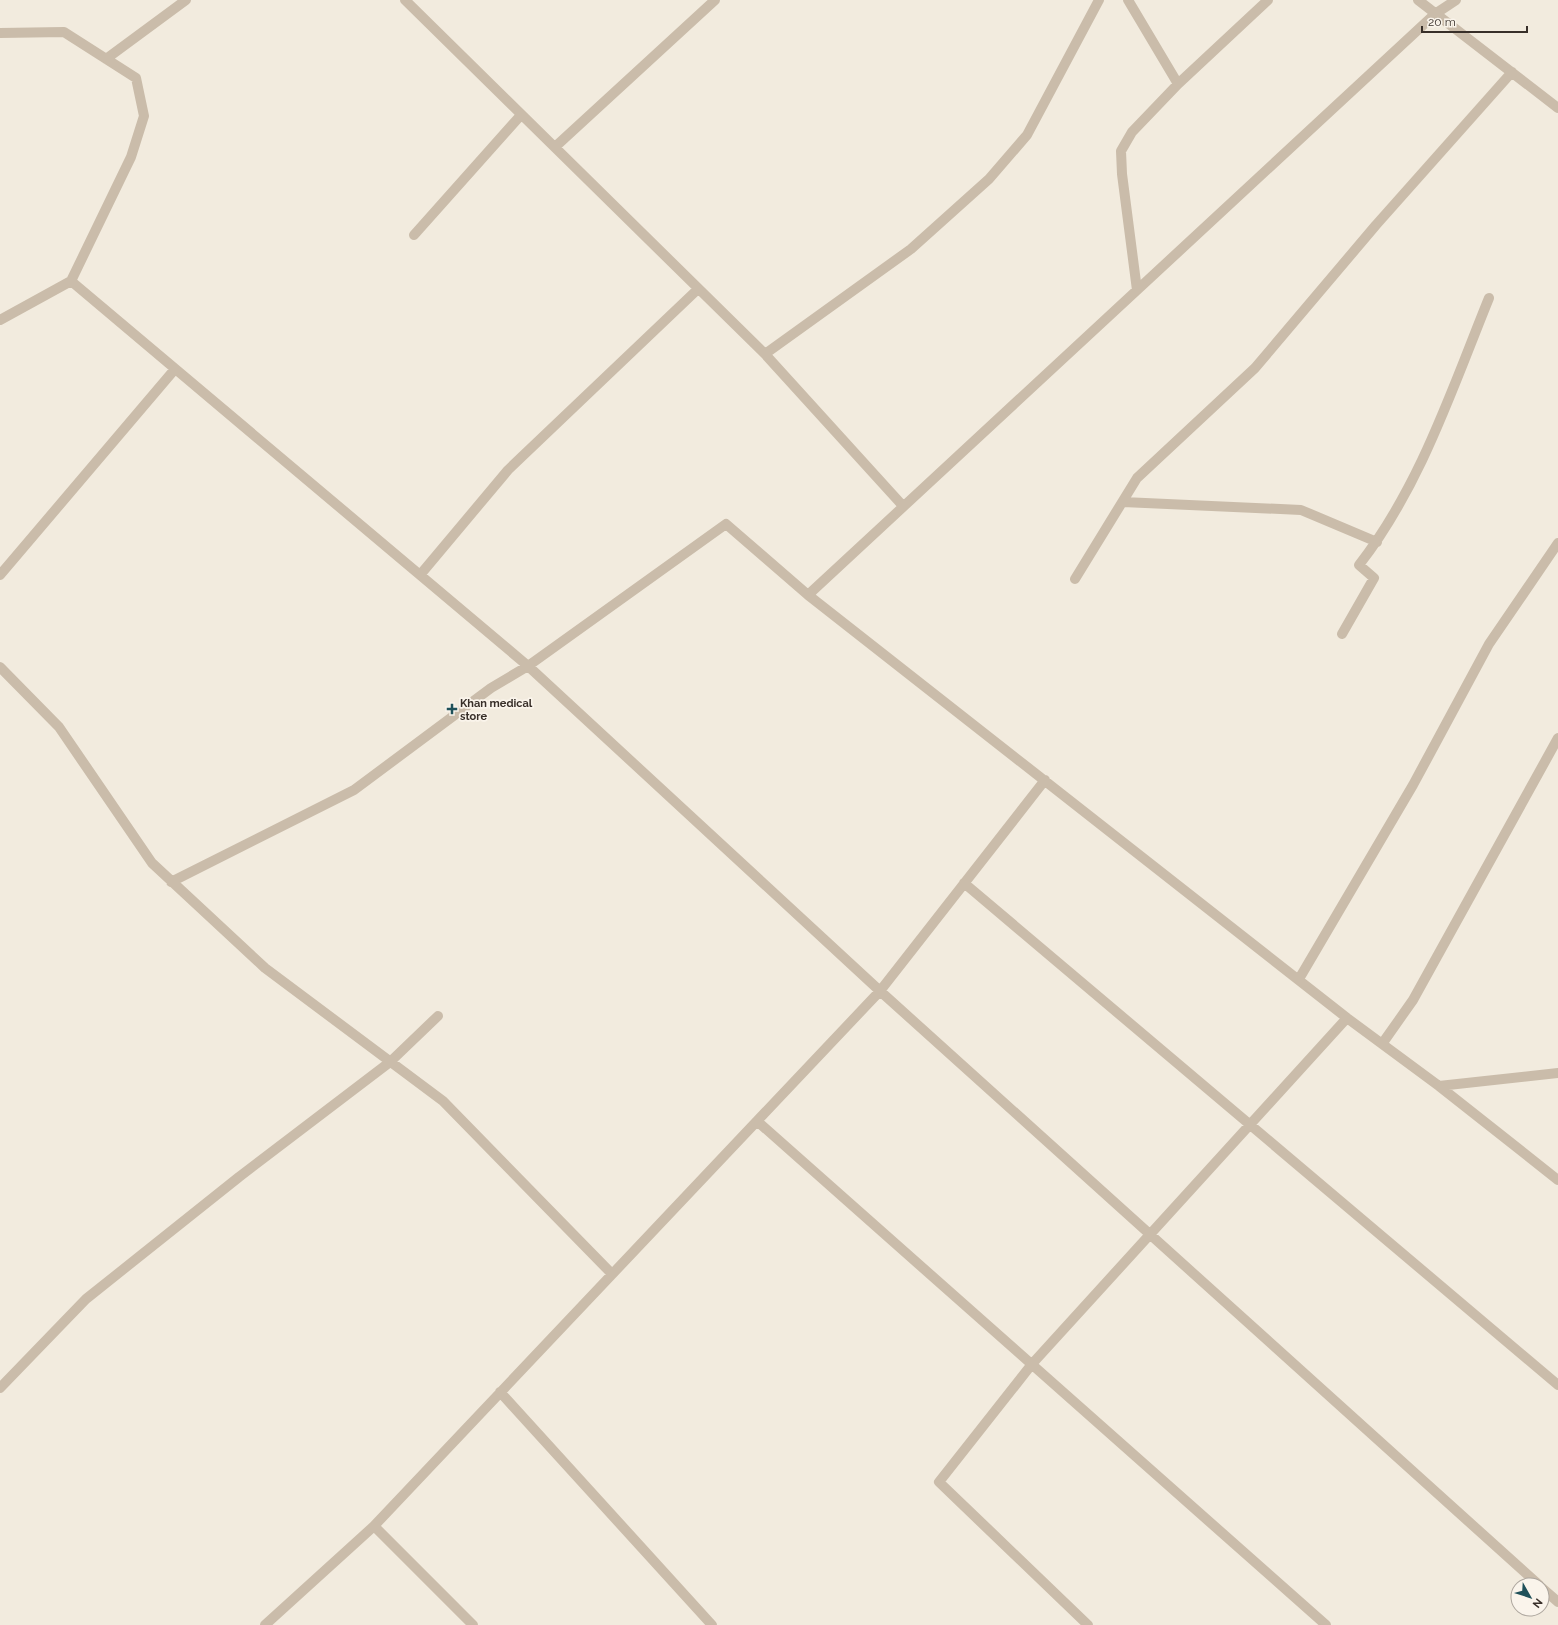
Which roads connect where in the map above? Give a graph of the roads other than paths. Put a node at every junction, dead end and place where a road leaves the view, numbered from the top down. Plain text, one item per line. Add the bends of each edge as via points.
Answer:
1 (186, 0) edge
2 (405, 0) edge
3 (715, 0) edge
4 (1099, 0) edge
5 (1128, 0) edge
6 (1268, 0) edge
7 (1418, 0) edge
8 (1456, 0) edge
9 (1435, 14) junction
10 (0, 33) edge
11 (106, 59) junction
12 (1512, 72) junction
13 (1178, 84) junction
14 (1558, 108) edge
15 (521, 115) junction
16 (555, 147) junction
17 (414, 235) dead end
18 (71, 281) junction
19 (698, 289) junction
20 (1138, 290) junction
21 (1489, 298) dead end
22 (0, 320) edge
23 (765, 354) junction
24 (175, 369) junction
25 (1122, 502) junction
26 (903, 506) junction
27 (1377, 542) junction
28 (1558, 543) edge
29 (0, 575) edge
30 (420, 575) junction
31 (1075, 579) dead end
32 (808, 595) junction
33 (1342, 634) dead end
34 (528, 666) junction
35 (0, 667) edge
36 (1558, 738) edge
37 (1045, 780) junction
38 (171, 882) junction
39 (964, 883) junction
40 (1299, 979) junction
41 (880, 991) junction
42 (438, 1016) dead end
43 (1347, 1018) junction
44 (1382, 1044) junction
45 (390, 1062) junction
46 (1558, 1073) edge
47 (1439, 1086) junction
48 (757, 1121) junction
49 (1250, 1124) junction
50 (1558, 1180) edge
51 (1150, 1234) junction
52 (612, 1274) junction
53 (1032, 1364) junction
54 (1558, 1385) edge
55 (0, 1388) edge
56 (500, 1392) junction
57 (374, 1526) junction
58 (1530, 1577) edge
59 (1550, 1595) edge
60 (1558, 1602) edge
61 (265, 1625) edge
62 (473, 1625) edge
63 (712, 1625) edge
64 (1088, 1625) edge
65 (1326, 1625) edge

1 - 11 street
2 - 15 street
3 - 16 street
4 - 23 street via 1027,134 989,179 911,249
5 - 13 street
6 - 13 street
7 - 9 street
8 - 9 street
9 - 12 street
9 - 20 street
10 - 11 street via 64,32
11 - 18 street via 136,78 144,116 130,157
12 - 14 street
12 - 25 street via 1376,225 1255,368 1137,478
13 - 20 street via 1132,132 1121,151
15 - 16 street
15 - 17 street
16 - 19 street
18 - 22 street
18 - 24 street
19 - 23 street
19 - 30 street via 508,470
20 - 26 street
21 - 27 street via 1427,452
23 - 26 street
24 - 29 street
24 - 30 street
25 - 27 street via 1301,510
25 - 31 street
26 - 32 street
27 - 33 street via 1359,565 1374,578
28 - 40 street via 1489,644 1413,785
30 - 34 street
32 - 34 street via 726,524
32 - 37 street
34 - 38 street via 490,688 354,790
34 - 41 street
35 - 38 street via 59,727 152,863
36 - 44 street via 1413,1000
37 - 39 street
37 - 40 street
38 - 45 street via 265,968
39 - 41 street
39 - 49 street
40 - 43 street
41 - 48 street
41 - 51 street
42 - 45 street
43 - 44 street
43 - 49 street
44 - 47 street
45 - 52 street via 443,1101
45 - 55 street via 239,1177 86,1299
46 - 47 street
47 - 50 street
48 - 52 street
48 - 53 street
49 - 51 street
49 - 54 street
51 - 53 street
51 - 58 street
52 - 56 street
53 - 64 street via 939,1482
53 - 65 street
56 - 57 street
56 - 63 street
57 - 61 street
57 - 62 street
59 - 60 street

